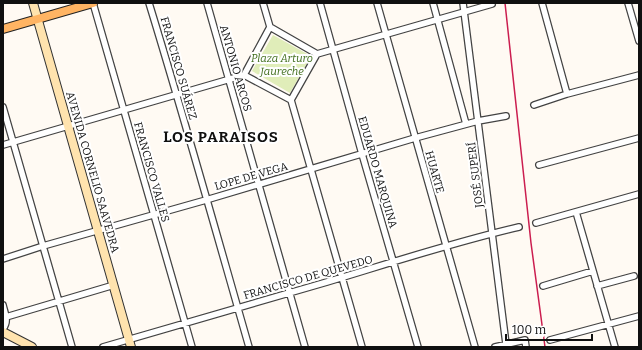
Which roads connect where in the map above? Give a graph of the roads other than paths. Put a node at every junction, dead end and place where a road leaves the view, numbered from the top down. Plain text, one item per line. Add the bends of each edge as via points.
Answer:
1 (33, 3) edge
2 (93, 3) edge
3 (149, 3) edge
4 (206, 3) edge
5 (263, 3) edge
6 (320, 3) edge
7 (376, 3) edge
8 (433, 3) edge
9 (463, 3) edge
10 (542, 3) edge
11 (628, 3) edge
12 (492, 4) dead end
13 (464, 12) junction
14 (38, 19) junction
15 (438, 19) junction
16 (270, 27) junction
17 (3, 29) edge
18 (386, 34) junction
19 (639, 41) edge
20 (333, 50) junction
21 (317, 54) junction
22 (639, 75) edge
23 (244, 76) junction
24 (228, 80) junction
25 (567, 94) junction
26 (177, 95) junction
27 (291, 100) junction
28 (534, 105) dead end
29 (3, 107) edge
30 (124, 110) junction
31 (506, 116) dead end
32 (478, 121) junction
33 (466, 124) junction
34 (68, 126) junction
35 (415, 138) junction
36 (639, 138) edge
37 (13, 142) junction
38 (3, 145) edge
39 (362, 154) junction
40 (539, 165) dead end
41 (310, 169) junction
42 (258, 184) junction
43 (639, 194) edge
44 (206, 200) junction
45 (576, 212) junction
46 (154, 214) junction
47 (536, 223) dead end
48 (519, 227) dead end
49 (98, 230) junction
50 (492, 233) junction
51 (43, 246) junction
52 (446, 246) junction
53 (3, 259) edge
54 (394, 262) junction
55 (593, 271) junction
56 (634, 276) dead end
57 (342, 278) junction
58 (114, 285) junction
59 (543, 286) dead end
60 (597, 286) junction
61 (290, 293) junction
62 (59, 301) junction
63 (3, 305) edge
64 (238, 308) junction
65 (639, 316) edge
66 (6, 317) junction
67 (185, 323) junction
68 (608, 324) junction
69 (3, 329) edge
70 (3, 332) edge
71 (550, 340) dead end
72 (130, 343) edge
73 (506, 344) junction
74 (32, 347) edge
75 (72, 347) edge
76 (103, 347) edge
77 (192, 347) edge
78 (249, 347) edge
79 (305, 347) edge
80 (362, 347) edge
81 (418, 347) edge
82 (475, 347) edge
83 (495, 347) edge
84 (526, 347) edge
85 (615, 347) edge

1 - 14 main road, AVENIDA CORNELIO SAAVEDRA
2 - 14 main road
2 - 30 street, FRANCISCO VALLES
3 - 26 street, FRANCISCO SUÁREZ
4 - 24 street, ANTONIO ARCOS
5 - 16 street
6 - 20 street, EDUARDO MARQUINA
7 - 18 street, HUARTE
8 - 15 street
9 - 13 street, JOSÉ SUPERÍ
10 - 25 street
11 - 19 street
12 - 13 street
13 - 15 street
13 - 32 street, JOSÉ SUPERÍ
14 - 17 main road
14 - 34 main road, AVENIDA CORNELIO SAAVEDRA
15 - 18 street
15 - 33 street
16 - 21 street
16 - 23 street
18 - 20 street
18 - 35 street, HUARTE
20 - 21 street
20 - 39 street, EDUARDO MARQUINA
21 - 27 street
22 - 25 street
23 - 24 street
23 - 27 street
24 - 26 street
24 - 42 street, ANTONIO ARCOS
25 - 28 street
26 - 30 street
26 - 44 street, FRANCISCO SUÁREZ
27 - 41 street
29 - 37 street
30 - 34 street
30 - 46 street, FRANCISCO VALLES
31 - 32 street, LOPE DE VEGA
32 - 33 street, LOPE DE VEGA
32 - 50 street, JOSÉ SUPERÍ
33 - 35 street, LOPE DE VEGA
34 - 37 street
34 - 49 main road, AVENIDA CORNELIO SAAVEDRA
35 - 39 street, LOPE DE VEGA
35 - 52 street, HUARTE
36 - 40 street
37 - 38 street
37 - 51 street
39 - 41 street, LOPE DE VEGA
39 - 54 street, EDUARDO MARQUINA
41 - 42 street, LOPE DE VEGA
41 - 57 street
42 - 44 street, LOPE DE VEGA
42 - 61 street, ANTONIO ARCOS
43 - 45 street
44 - 46 street, LOPE DE VEGA
44 - 64 street, FRANCISCO SUÁREZ
45 - 47 street
45 - 55 street
46 - 49 street, LOPE DE VEGA
46 - 67 street, FRANCISCO VALLES
48 - 50 street, FRANCISCO DE QUEVEDO
49 - 51 street, LOPE DE VEGA
49 - 58 main road, AVENIDA CORNELIO SAAVEDRA
50 - 52 street, FRANCISCO DE QUEVEDO
50 - 73 street, JOSÉ SUPERÍ
51 - 53 street, LOPE DE VEGA
51 - 62 street
52 - 54 street, FRANCISCO DE QUEVEDO
52 - 82 street, HUARTE
54 - 57 street, FRANCISCO DE QUEVEDO
54 - 81 street, EDUARDO MARQUINA
55 - 59 street
55 - 60 street
56 - 60 street
57 - 61 street, FRANCISCO DE QUEVEDO
57 - 80 street
58 - 62 street
58 - 72 main road, AVENIDA CORNELIO SAAVEDRA
60 - 68 street
61 - 64 street, FRANCISCO DE QUEVEDO
61 - 79 street, ANTONIO ARCOS
62 - 66 street
62 - 75 street
63 - 66 street
64 - 67 street, FRANCISCO DE QUEVEDO
64 - 78 street, FRANCISCO SUÁREZ
65 - 68 street
66 - 69 street
67 - 72 street, FRANCISCO DE QUEVEDO
67 - 77 street, FRANCISCO VALLES
68 - 71 street
68 - 85 street
70 - 74 main road
72 - 76 street, FRANCISCO DE QUEVEDO
73 - 83 street
73 - 84 street via 525,340

